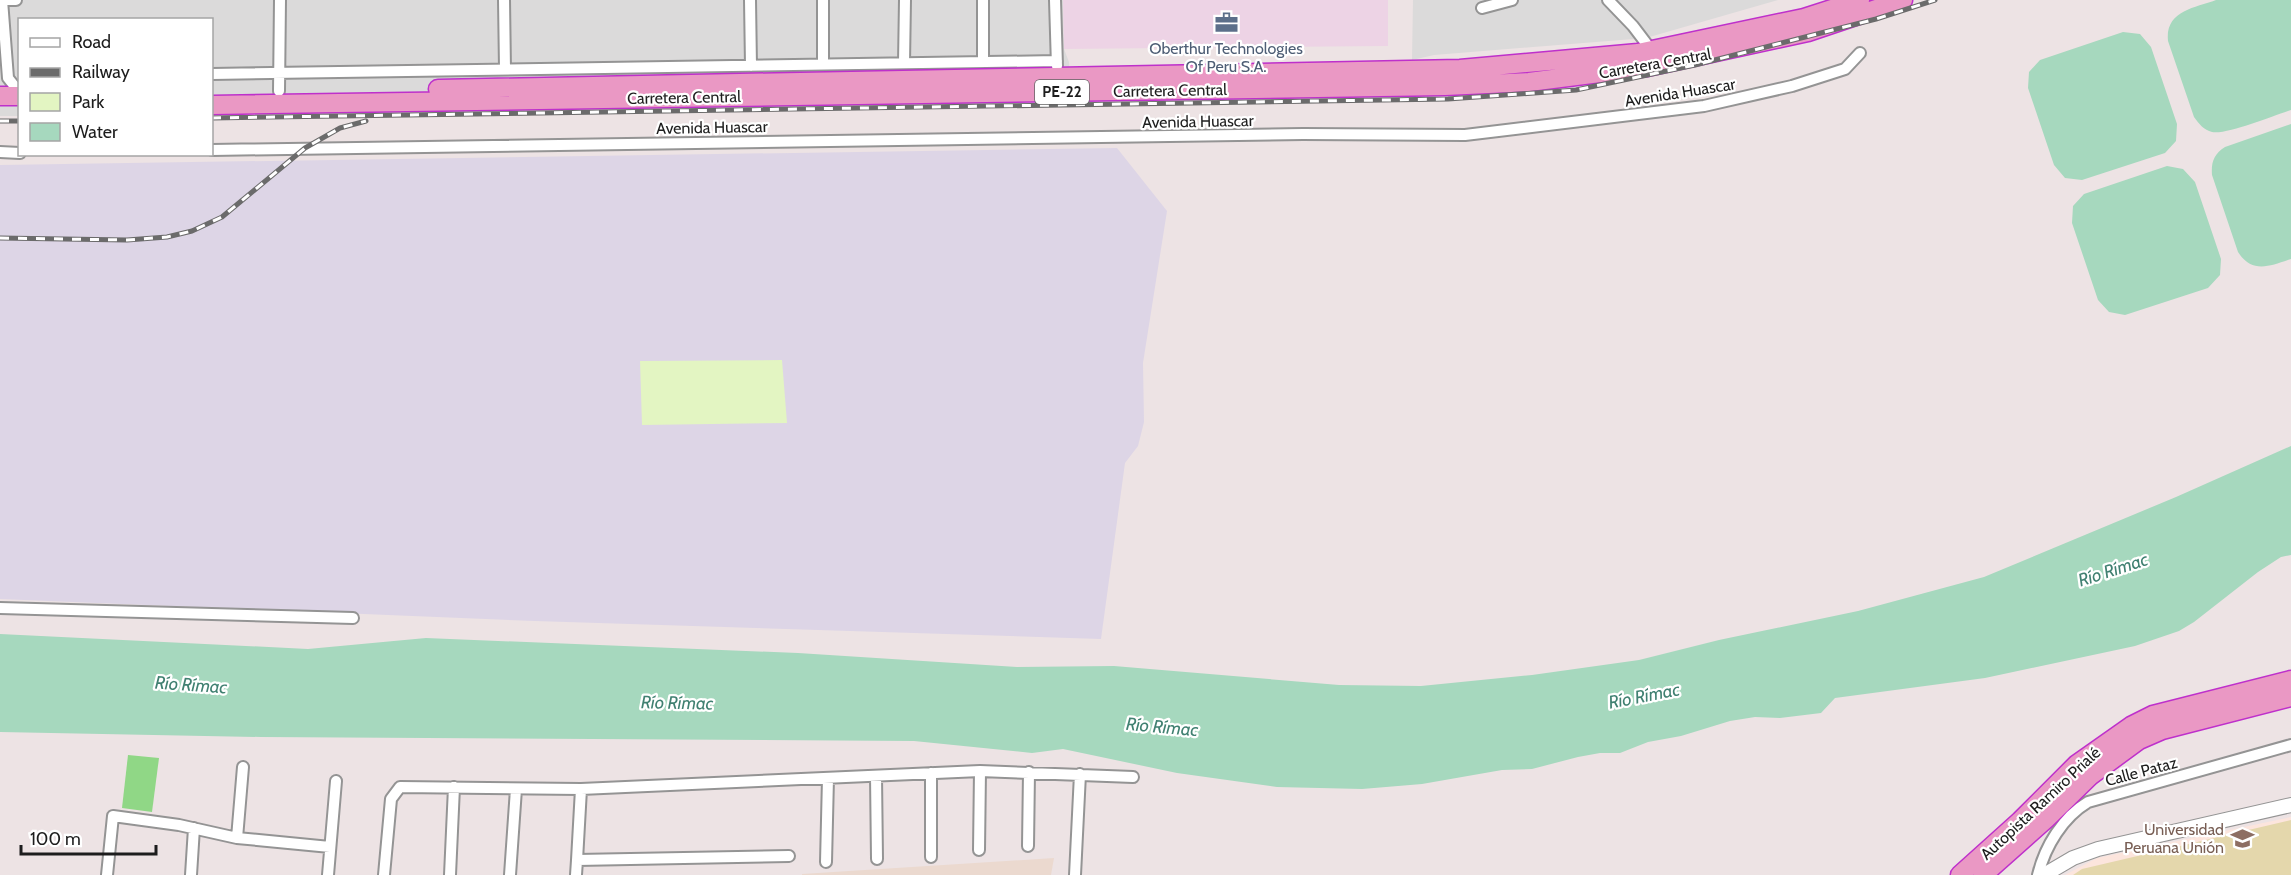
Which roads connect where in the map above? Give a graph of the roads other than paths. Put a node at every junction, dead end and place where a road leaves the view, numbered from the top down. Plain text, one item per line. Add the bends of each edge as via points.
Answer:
1 (2, 0) edge
2 (16, 0) edge
3 (280, 0) edge
4 (504, 0) edge
5 (750, 0) edge
6 (823, 0) edge
7 (905, 0) edge
8 (982, 0) edge
9 (1055, 0) edge
10 (1512, 0) edge
11 (1608, 0) edge
12 (1860, 0) edge
13 (1903, 0) edge
14 (1836, 4) edge
15 (1482, 8) dead end
16 (1652, 51) junction
17 (1860, 53) dead end
18 (904, 63) junction
19 (823, 64) junction
20 (751, 66) junction
21 (1058, 68) junction
22 (505, 69) junction
23 (280, 72) junction
24 (213, 74) edge
25 (4, 78) edge
26 (985, 78) junction
27 (279, 91) junction
28 (18, 92) edge
29 (213, 92) edge
30 (18, 94) edge
31 (0, 96) edge
32 (213, 105) edge
33 (18, 107) edge
34 (0, 108) edge
35 (213, 150) edge
36 (0, 152) edge
37 (18, 153) edge
38 (0, 608) edge
39 (353, 618) dead end
40 (2291, 680) edge
41 (2291, 697) edge
42 (2291, 745) edge
43 (243, 766) dead end
44 (980, 771) junction
45 (1029, 772) junction
46 (931, 773) junction
47 (1080, 774) junction
48 (876, 776) junction
49 (1133, 777) dead end
50 (828, 778) junction
51 (336, 781) dead end
52 (454, 787) junction
53 (516, 789) junction
54 (581, 789) junction
55 (2291, 805) edge
56 (194, 828) junction
57 (237, 838) junction
58 (1028, 846) dead end
59 (330, 847) junction
60 (979, 850) dead end
61 (789, 856) dead end
62 (931, 857) dead end
63 (877, 859) dead end
64 (577, 860) junction
65 (826, 862) dead end
66 (107, 875) edge
67 (191, 875) edge
68 (328, 875) edge
69 (384, 875) edge
70 (450, 875) edge
71 (510, 875) edge
72 (576, 875) edge
73 (1075, 875) edge
74 (1960, 875) edge
75 (1983, 875) edge
76 (2038, 875) edge
77 (2044, 875) edge

1 - 2 street
1 - 25 street
3 - 23 street
4 - 22 street
5 - 20 street
6 - 19 street
7 - 18 street
8 - 26 street
9 - 21 street
10 - 15 street
11 - 16 street
12 - 14 highway, Carretera Central / PE-22
13 - 26 highway, Carretera Central / PE-22 via 1808,32 1647,68 1529,82 1434,86
14 - 16 highway, Carretera Central / PE-22
16 - 21 highway, Carretera Central / PE-22 via 1460,69
17 - 35 street, Avenida Huascar via 1845,69 1704,106 1465,135
18 - 19 street
18 - 26 street
19 - 20 street
20 - 22 street
21 - 26 highway, Carretera Central / PE-22
22 - 23 street
23 - 24 street
23 - 27 street
25 - 28 street
26 - 27 highway, Carretera Central / PE-22
26 - 32 highway, Carretera Central / PE-22
27 - 29 highway, Carretera Central / PE-22
30 - 31 highway
33 - 34 highway
36 - 37 street
38 - 39 street
40 - 74 highway, Autopista Ramiro Prialé via 2153,715 2131,726 2077,764
41 - 75 highway, Autopista Ramiro Prialé via 2162,730 2139,740 2090,776
42 - 76 street, Calle Pataz via 2088,802 2062,822
43 - 57 street
44 - 45 street
44 - 46 street
44 - 60 street
45 - 47 street
45 - 58 street
46 - 48 street
46 - 62 street
47 - 49 street
47 - 73 street
48 - 50 street
48 - 63 street
50 - 54 street
50 - 65 street
51 - 59 street
52 - 53 street
52 - 69 street via 396,790 391,799
52 - 70 street
53 - 54 street
53 - 71 street
54 - 64 street
55 - 77 street via 2098,849
56 - 57 street
56 - 66 street via 113,816
56 - 67 street
57 - 59 street
59 - 68 street
61 - 64 street
64 - 72 street

